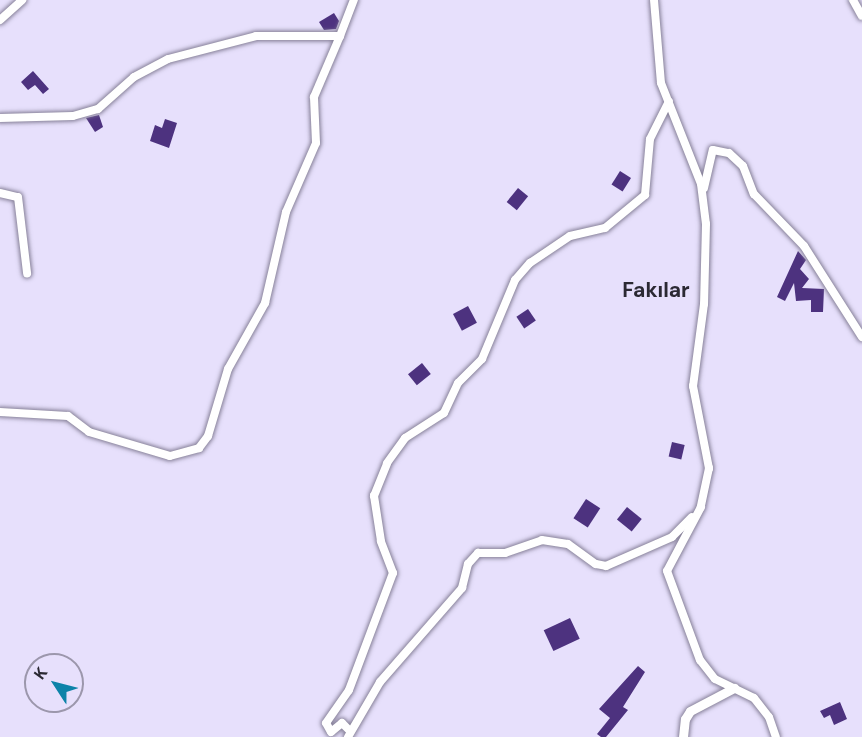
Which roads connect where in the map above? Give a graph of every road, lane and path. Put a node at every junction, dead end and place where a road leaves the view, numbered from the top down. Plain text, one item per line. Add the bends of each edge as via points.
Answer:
1 (22, 0) edge
2 (354, 0) edge
3 (654, 0) edge
4 (853, 0) edge
5 (862, 16) edge
6 (0, 20) edge
7 (340, 36) junction
8 (669, 101) junction
9 (0, 118) edge
10 (0, 193) edge
11 (703, 196) junction
12 (27, 273) dead end
13 (862, 338) edge
14 (0, 412) edge
15 (701, 507) junction
16 (734, 688) junction
17 (348, 734) edge
18 (683, 737) edge
19 (776, 737) edge

1 - 6 street
2 - 7 street
3 - 8 street via 661,83
4 - 5 street
7 - 9 street via 256,36 168,59 134,77 98,109 73,116
7 - 14 street via 314,97 316,144 275,246 265,303 228,369 208,436 199,448 170,456 89,432 68,416
8 - 11 street
8 - 17 street via 650,140 645,195 605,228 570,236 530,263 515,280 482,359 459,383 444,413 405,438 387,463 374,496 381,541 393,573 349,690 326,723 331,732 342,723
10 - 12 street via 18,197
11 - 13 street via 709,158 718,148 743,166 754,194 804,246
11 - 15 street via 704,304 693,386 709,468
15 - 16 street via 667,571 700,660 715,679
15 - 17 street via 672,537 606,566 596,564 568,544 542,540 505,553 478,553 468,564 462,588 380,682 367,709
16 - 18 street via 690,711 685,718
16 - 19 street via 754,698 770,717

